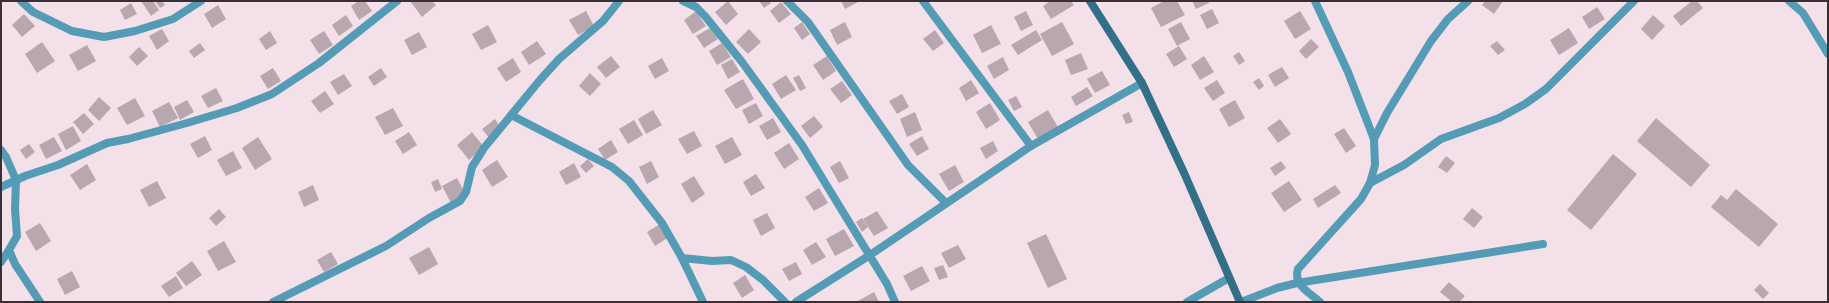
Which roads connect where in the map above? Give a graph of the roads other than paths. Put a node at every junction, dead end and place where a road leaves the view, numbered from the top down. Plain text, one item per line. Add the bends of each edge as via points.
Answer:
1 (21, 1) edge
2 (202, 1) edge
3 (397, 1) edge
4 (619, 1) edge
5 (683, 1) edge
6 (787, 1) edge
7 (923, 1) edge
8 (1090, 1) edge
9 (1315, 1) edge
10 (1468, 1) edge
11 (1634, 1) edge
12 (1789, 1) edge
13 (1828, 54) edge
14 (1142, 83) junction
15 (511, 115) junction
16 (1374, 139) junction
17 (1031, 146) junction
18 (1, 150) edge
19 (16, 180) junction
20 (1370, 183) junction
21 (1, 187) edge
22 (946, 203) junction
23 (1543, 244) dead end
24 (9, 250) junction
25 (870, 255) junction
26 (682, 258) junction
27 (1, 262) edge
28 (1230, 278) junction
29 (1297, 283) junction
30 (40, 302) edge
31 (273, 302) edge
32 (703, 302) edge
33 (786, 302) edge
34 (796, 302) edge
35 (895, 302) edge
36 (1187, 302) edge
37 (1240, 302) edge
38 (1320, 302) edge

1 - 2 street via 33,12 72,31 104,37 135,31 173,19
3 - 19 street via 319,63 272,94 237,108 107,143
4 - 15 street via 603,21 559,60
5 - 25 street via 696,7 705,16 775,106
6 - 22 street via 812,27 908,165
7 - 17 street
8 - 14 main road
9 - 16 street via 1348,72
10 - 16 street via 1448,19 1431,41
11 - 20 street via 1546,89 1525,104 1499,118 1441,139 1404,165
12 - 13 street via 1803,13
14 - 17 street
14 - 28 main road
15 - 26 street via 612,167 629,181 662,223
15 - 31 street via 472,166 466,192 460,201 386,246
16 - 20 street via 1375,165
17 - 22 street
18 - 19 street
19 - 21 street
19 - 24 street via 17,236
20 - 29 street via 1361,199 1298,269
22 - 25 street
23 - 29 street
24 - 27 street
24 - 30 street via 15,264
25 - 34 street
25 - 35 street via 888,284
26 - 32 street
26 - 33 street via 731,260 746,267
28 - 36 street
28 - 37 main road
29 - 37 street
29 - 38 street

